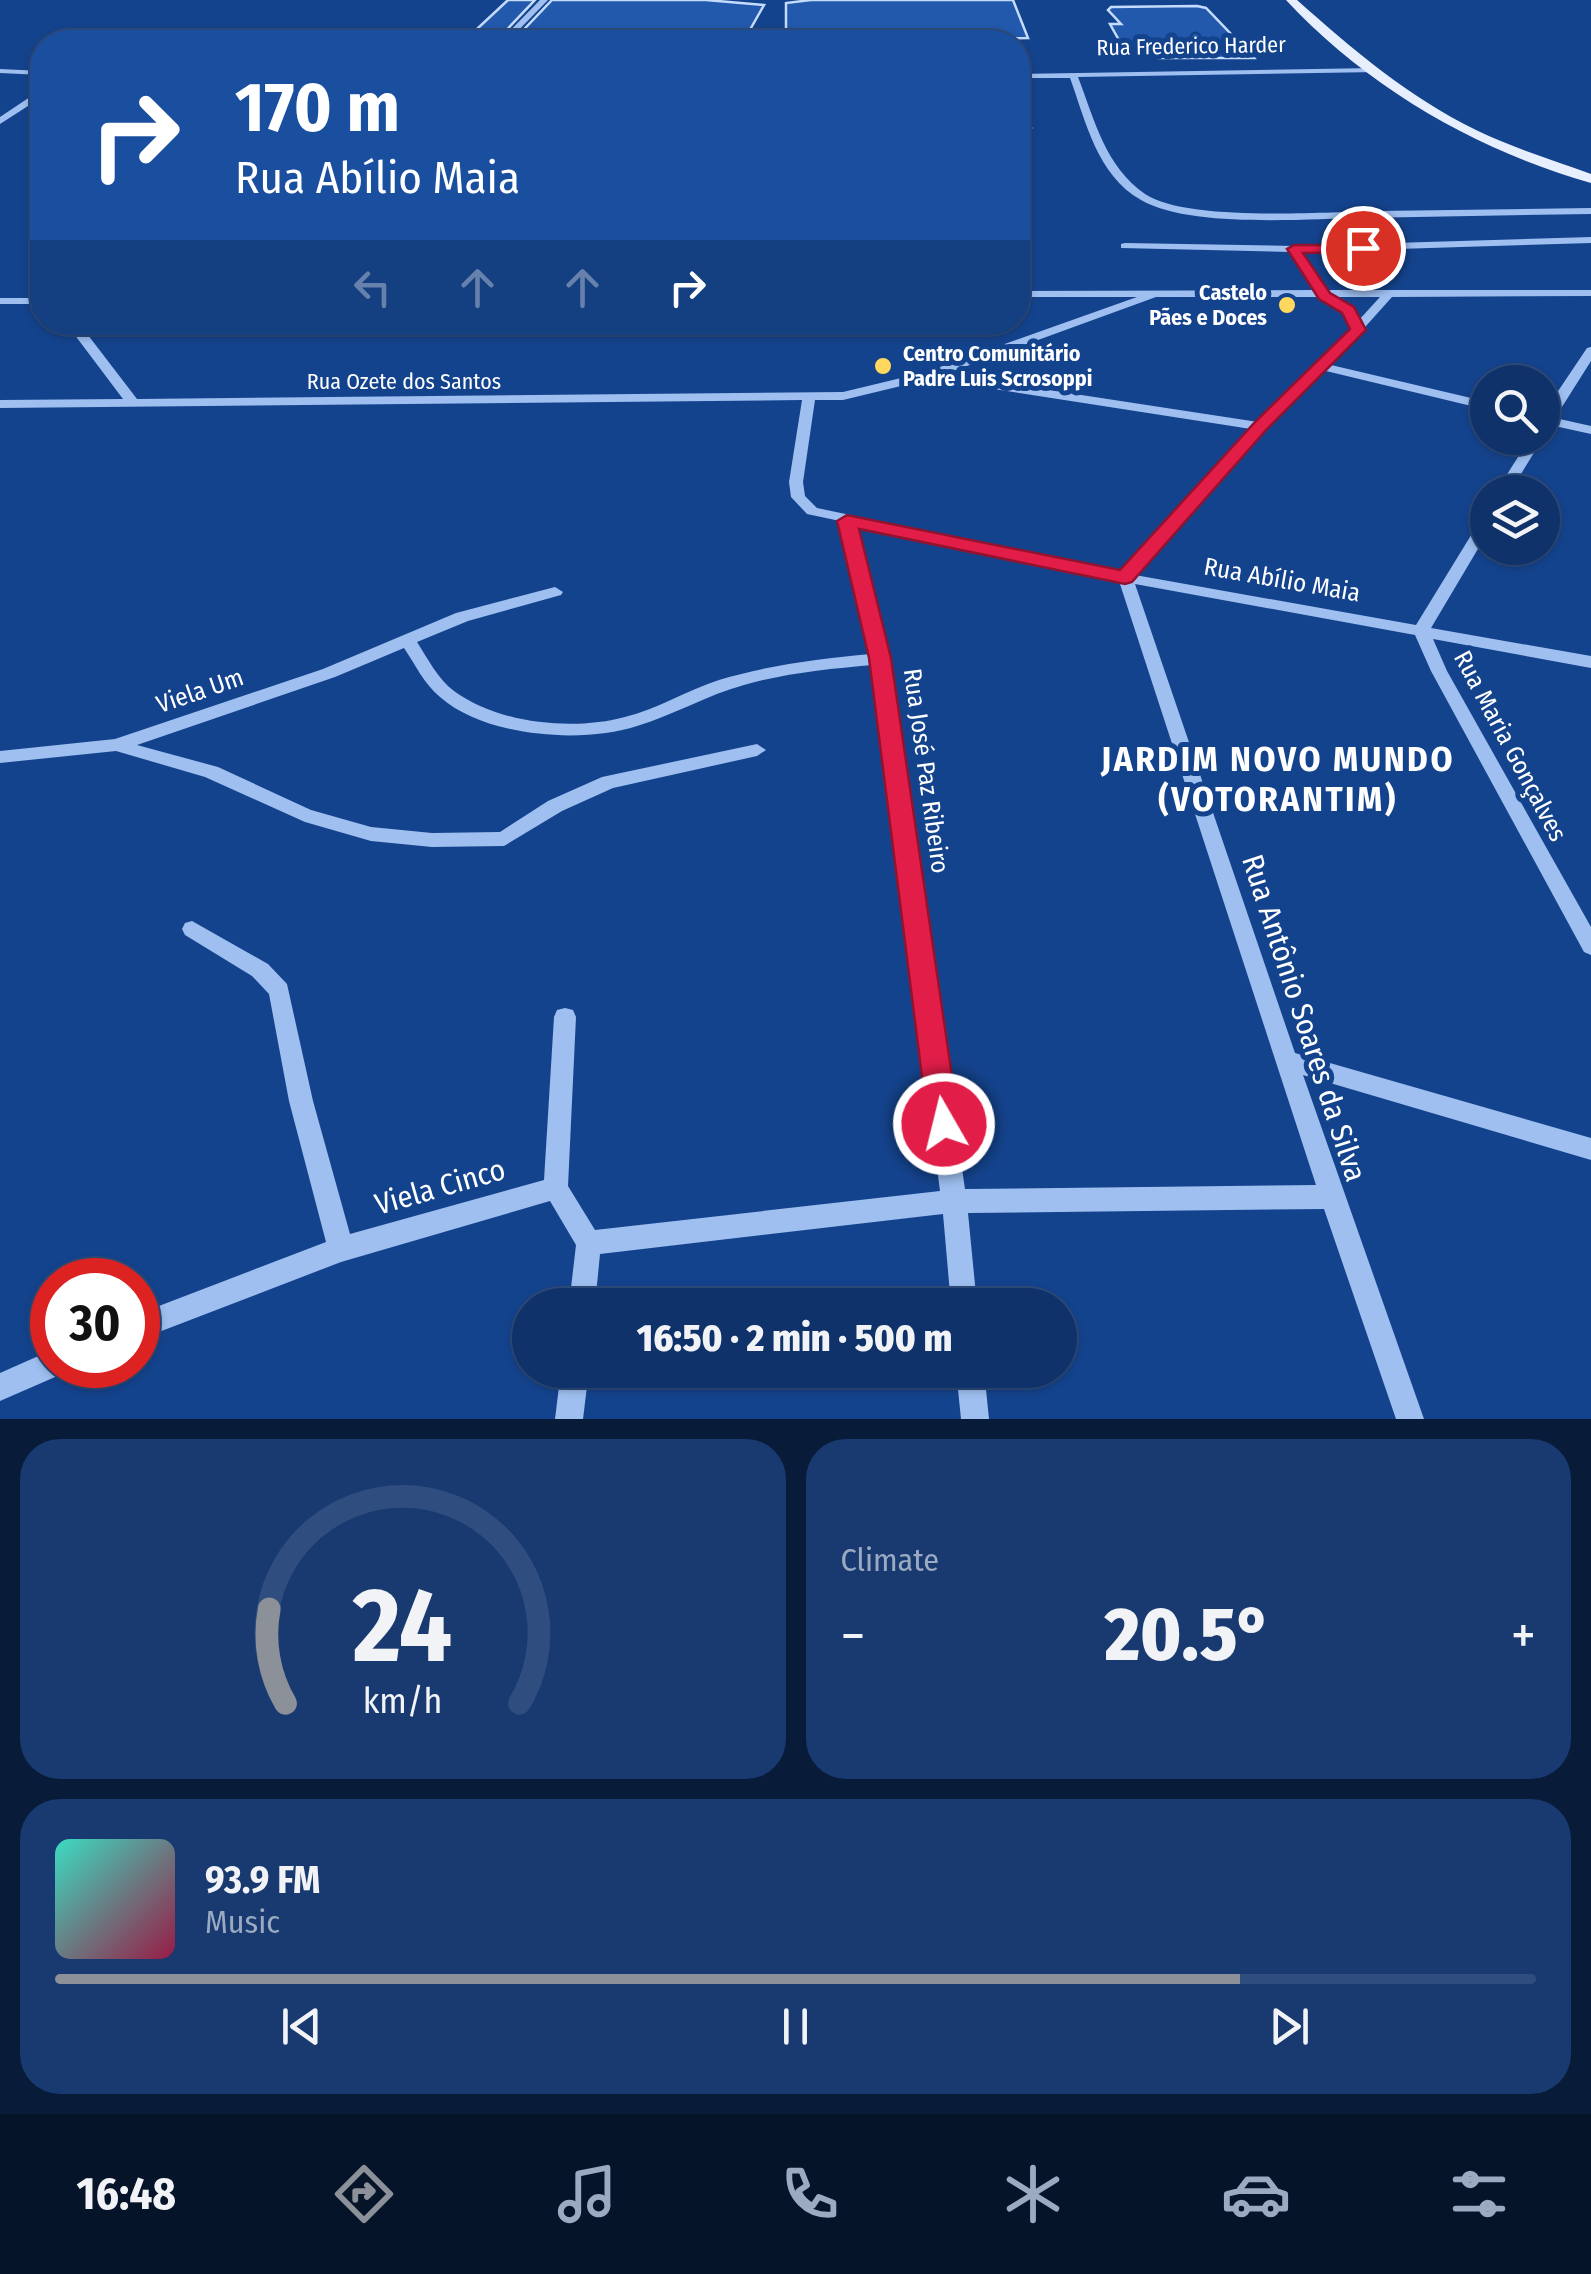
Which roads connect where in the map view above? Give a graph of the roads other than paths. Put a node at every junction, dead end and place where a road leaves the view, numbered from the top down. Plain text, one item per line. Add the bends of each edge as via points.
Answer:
1 (544, 0) edge
2 (1292, 0) edge
3 (515, 30) edge
4 (1370, 65) junction
5 (1030, 66) edge
6 (0, 71) edge
7 (30, 72) edge
8 (1073, 74) junction
9 (1030, 76) edge
10 (30, 101) edge
11 (0, 121) edge
12 (1591, 180) edge
13 (1591, 211) edge
14 (1591, 240) edge
15 (1125, 246) dead end
16 (1294, 249) junction
17 (1030, 294) edge
18 (1053, 294) junction
19 (1151, 296) junction
20 (1325, 296) junction
21 (1387, 296) junction
22 (1591, 296) edge
23 (0, 300) edge
24 (30, 301) edge
25 (1068, 324) junction
26 (1358, 330) junction
27 (81, 335) edge
28 (1591, 351) edge
29 (1323, 368) junction
30 (930, 376) junction
31 (809, 398) junction
32 (1560, 398) edge
33 (1470, 402) edge
34 (0, 404) edge
35 (134, 404) junction
36 (1560, 425) edge
37 (1261, 426) junction
38 (1591, 430) edge
39 (847, 521) junction
40 (1470, 549) edge
41 (1125, 578) junction
42 (555, 592) dead end
43 (1421, 630) junction
44 (407, 640) junction
45 (880, 658) junction
46 (1591, 662) edge
47 (116, 745) junction
48 (757, 750) dead end
49 (0, 756) edge
50 (192, 928) dead end
51 (1591, 946) edge
52 (565, 1017) dead end
53 (1289, 1061) junction
54 (1591, 1150) edge
55 (556, 1188) junction
56 (1330, 1197) junction
57 (954, 1201) junction
58 (590, 1243) junction
59 (341, 1249) junction
60 (584, 1288) edge
61 (962, 1288) edge
62 (160, 1319) edge
63 (30, 1374) edge
64 (0, 1387) edge
65 (573, 1388) edge
66 (972, 1388) edge
67 (570, 1419) edge
68 (975, 1419) edge
69 (1410, 1419) edge

1 - 3 street
2 - 4 main road
4 - 5 street, Rua Frederico Harder
4 - 8 street
4 - 12 main road via 1459,127
6 - 7 street
8 - 9 street
8 - 13 street via 1112,169 1144,198 1169,208 1276,216
10 - 11 street
14 - 16 street
15 - 16 street
16 - 20 street
17 - 18 street
18 - 19 street
18 - 25 street
19 - 20 street
19 - 25 street
20 - 21 street
20 - 26 street via 1348,310
21 - 22 street
21 - 26 street
23 - 24 street
25 - 30 street
26 - 29 street
27 - 35 street
28 - 32 street
29 - 33 street
29 - 37 street
30 - 31 street
30 - 37 street
31 - 35 street, Rua Ozete dos Santos
31 - 39 street via 798,497 812,511
34 - 35 street, Rua Ozete dos Santos
36 - 38 street
37 - 41 street
39 - 41 street, Rua Abílio Maia
39 - 45 street, Rua José Paz Ribeiro
40 - 43 street
41 - 43 street, Rua Abílio Maia
41 - 53 street, Rua Antônio Soares da Silva
42 - 44 street, Viela Um
43 - 46 street, Rua Abílio Maia
43 - 51 street, Rua Maria Gonçalves
44 - 45 street via 447,694 488,715 587,730 629,723 721,685 787,668
44 - 47 street, Viela Um
45 - 57 street, Rua José Paz Ribeiro
47 - 48 street via 211,772 304,815 371,834 432,840 504,840 555,806 609,782
47 - 49 street, Viela Um
50 - 59 street via 260,970 279,990 300,1101
52 - 55 street
53 - 54 street
53 - 56 street, Rua Antônio Soares da Silva
55 - 58 street
55 - 59 street, Viela Cinco
56 - 57 street
56 - 69 street, Rua Antônio Soares da Silva
57 - 58 street
57 - 61 street, Rua José Paz Ribeiro
58 - 60 street
59 - 62 street, Viela Cinco
63 - 64 street
65 - 67 street
66 - 68 street

